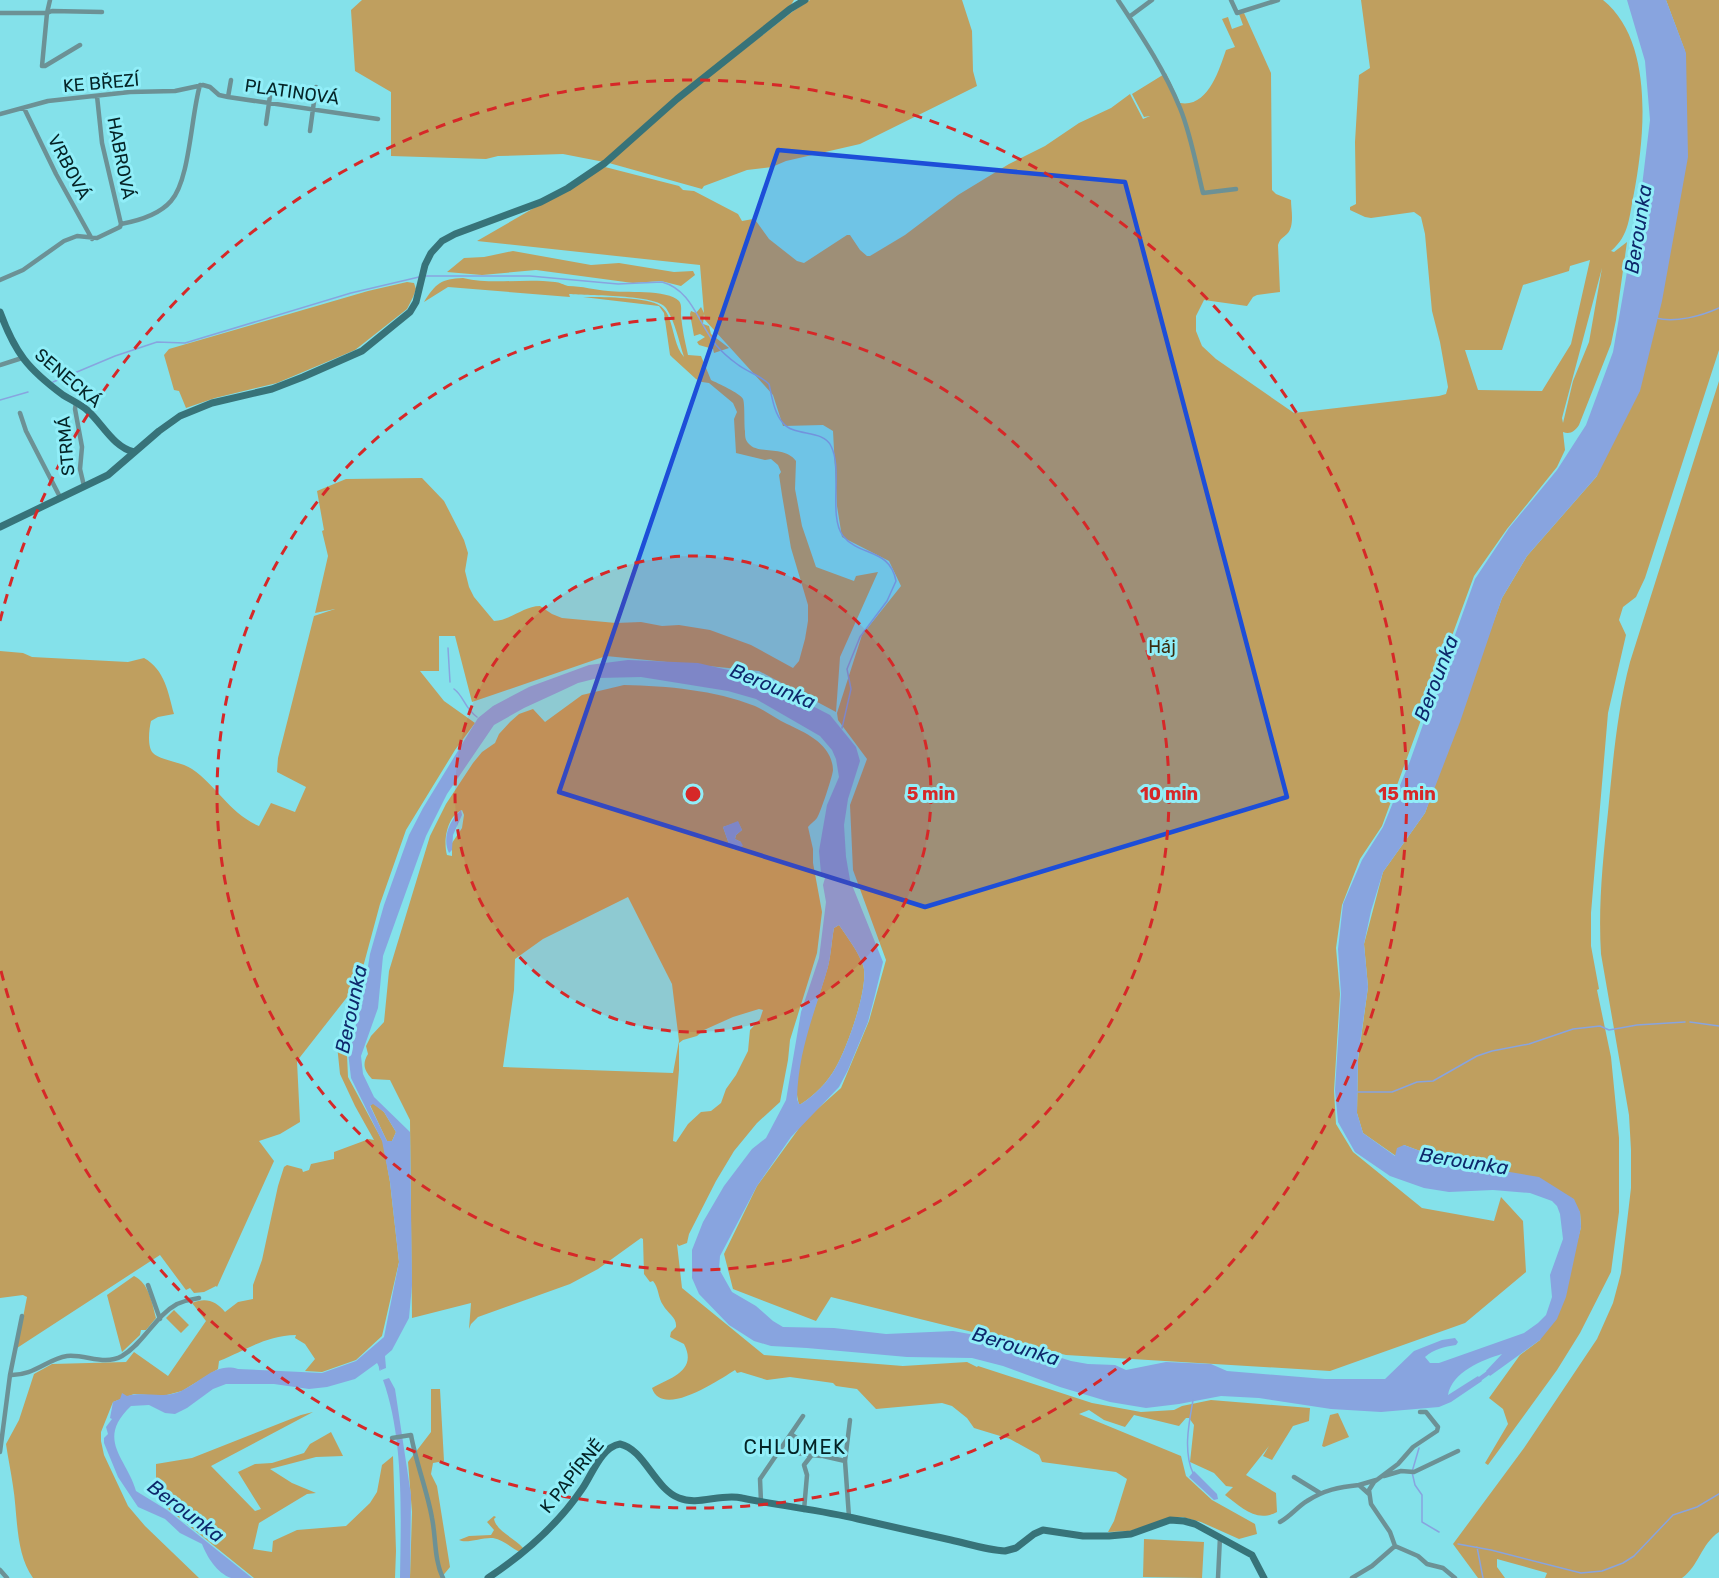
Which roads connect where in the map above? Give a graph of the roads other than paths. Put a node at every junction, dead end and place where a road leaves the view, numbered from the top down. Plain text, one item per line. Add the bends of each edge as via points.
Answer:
1 (50, 0) edge
2 (795, 0) edge
3 (805, 0) edge
4 (1118, 0) edge
5 (1152, 0) edge
6 (1231, 0) edge
7 (1280, 0) edge
8 (790, 9) junction
9 (102, 12) dead end
10 (0, 13) edge
11 (47, 13) junction
12 (1129, 17) junction
13 (80, 45) dead end
14 (231, 80) dead end
15 (272, 82) dead end
16 (203, 85) junction
17 (316, 87) dead end
18 (97, 96) junction
19 (228, 97) junction
20 (269, 102) junction
21 (24, 108) junction
22 (313, 109) junction
23 (0, 114) edge
24 (378, 120) dead end
25 (266, 124) dead end
26 (310, 131) dead end
27 (1236, 189) dead end
28 (120, 224) junction
29 (92, 238) junction
30 (0, 280) edge
31 (0, 312) edge
32 (22, 358) junction
33 (0, 365) edge
34 (76, 404) junction
35 (20, 413) dead end
36 (134, 452) junction
37 (84, 486) junction
38 (60, 497) junction
39 (0, 527) edge
40 (148, 1285) dead end
41 (200, 1298) dead end
42 (22, 1316) dead end
43 (160, 1319) junction
44 (10, 1375) junction
45 (1420, 1412) dead end
46 (803, 1416) dead end
47 (850, 1420) dead end
48 (1, 1428) edge
49 (791, 1434) junction
50 (392, 1437) dead end
51 (779, 1451) junction
52 (1458, 1451) dead end
53 (0, 1452) edge
54 (811, 1456) junction
55 (824, 1456) junction
56 (845, 1461) junction
57 (1294, 1477) dead end
58 (1378, 1479) junction
59 (1359, 1485) junction
60 (1320, 1493) junction
61 (1369, 1494) junction
62 (761, 1503) junction
63 (804, 1510) junction
64 (849, 1516) junction
65 (1280, 1522) dead end
66 (1220, 1537) junction
67 (1395, 1546) junction
68 (0, 1570) edge
69 (7, 1578) edge
70 (443, 1578) edge
71 (488, 1578) edge
72 (1218, 1578) edge
73 (1264, 1578) edge
74 (1352, 1578) edge
75 (1455, 1578) edge

1 - 11 street
2 - 8 street
3 - 8 street
4 - 12 street
5 - 12 street
6 - 7 street via 1237,13
8 - 36 street via 596,170 541,202 442,241 425,265 410,312 362,351 272,389 213,403 180,416
9 - 11 street
10 - 11 street
11 - 13 street via 42,66
12 - 27 street via 1180,108 1203,193
14 - 19 street
15 - 20 street
16 - 18 street, KE BŘEZÍ via 175,91
16 - 19 street, PLATINOVÁ
16 - 28 street via 182,177 171,201 137,221
17 - 22 street
18 - 21 street, KE BŘEZÍ
18 - 28 street, HABROVÁ via 102,143
19 - 20 street, PLATINOVÁ
20 - 22 street, PLATINOVÁ
20 - 25 street
21 - 23 street, KE BŘEZÍ
21 - 29 street, VRBOVÁ
22 - 24 street, PLATINOVÁ
22 - 26 street
28 - 29 street
29 - 30 street via 77,236
31 - 32 street, SENECKÁ
32 - 33 street
32 - 34 street, SENECKÁ
34 - 36 street, SENECKÁ
34 - 37 street, STRMÁ
35 - 38 street
36 - 37 street via 108,476
37 - 38 street
38 - 39 street
40 - 43 street
41 - 43 street via 177,1304
42 - 44 street
43 - 44 street via 122,1356 106,1360 65,1356 27,1373
44 - 48 street
45 - 58 street via 1426,1412 1437,1431
46 - 49 street
47 - 56 street
48 - 53 street
49 - 51 street
49 - 55 street
50 - 70 street via 411,1435
51 - 54 street
51 - 62 street via 760,1479
52 - 58 street via 1414,1472 1396,1472
54 - 55 street
54 - 63 street via 804,1465
55 - 56 street
56 - 64 street
57 - 60 street
58 - 59 street
58 - 61 street
59 - 60 street
59 - 61 street
60 - 65 street
61 - 67 street
62 - 63 street, K PAPÍRNĚ
62 - 71 street, K PAPÍRNĚ via 728,1496 690,1501 679,1498 666,1490 626,1446 616,1444 607,1450 556,1521 520,1557
63 - 64 street, K PAPÍRNĚ
64 - 66 street, K PAPÍRNĚ via 1005,1551 1020,1546 1040,1531 1109,1536 1131,1534 1170,1520 1195,1524
66 - 72 street
66 - 73 street, K PAPÍRNĚ via 1252,1555
67 - 74 street
67 - 75 street via 1427,1564 1443,1568
68 - 69 street

